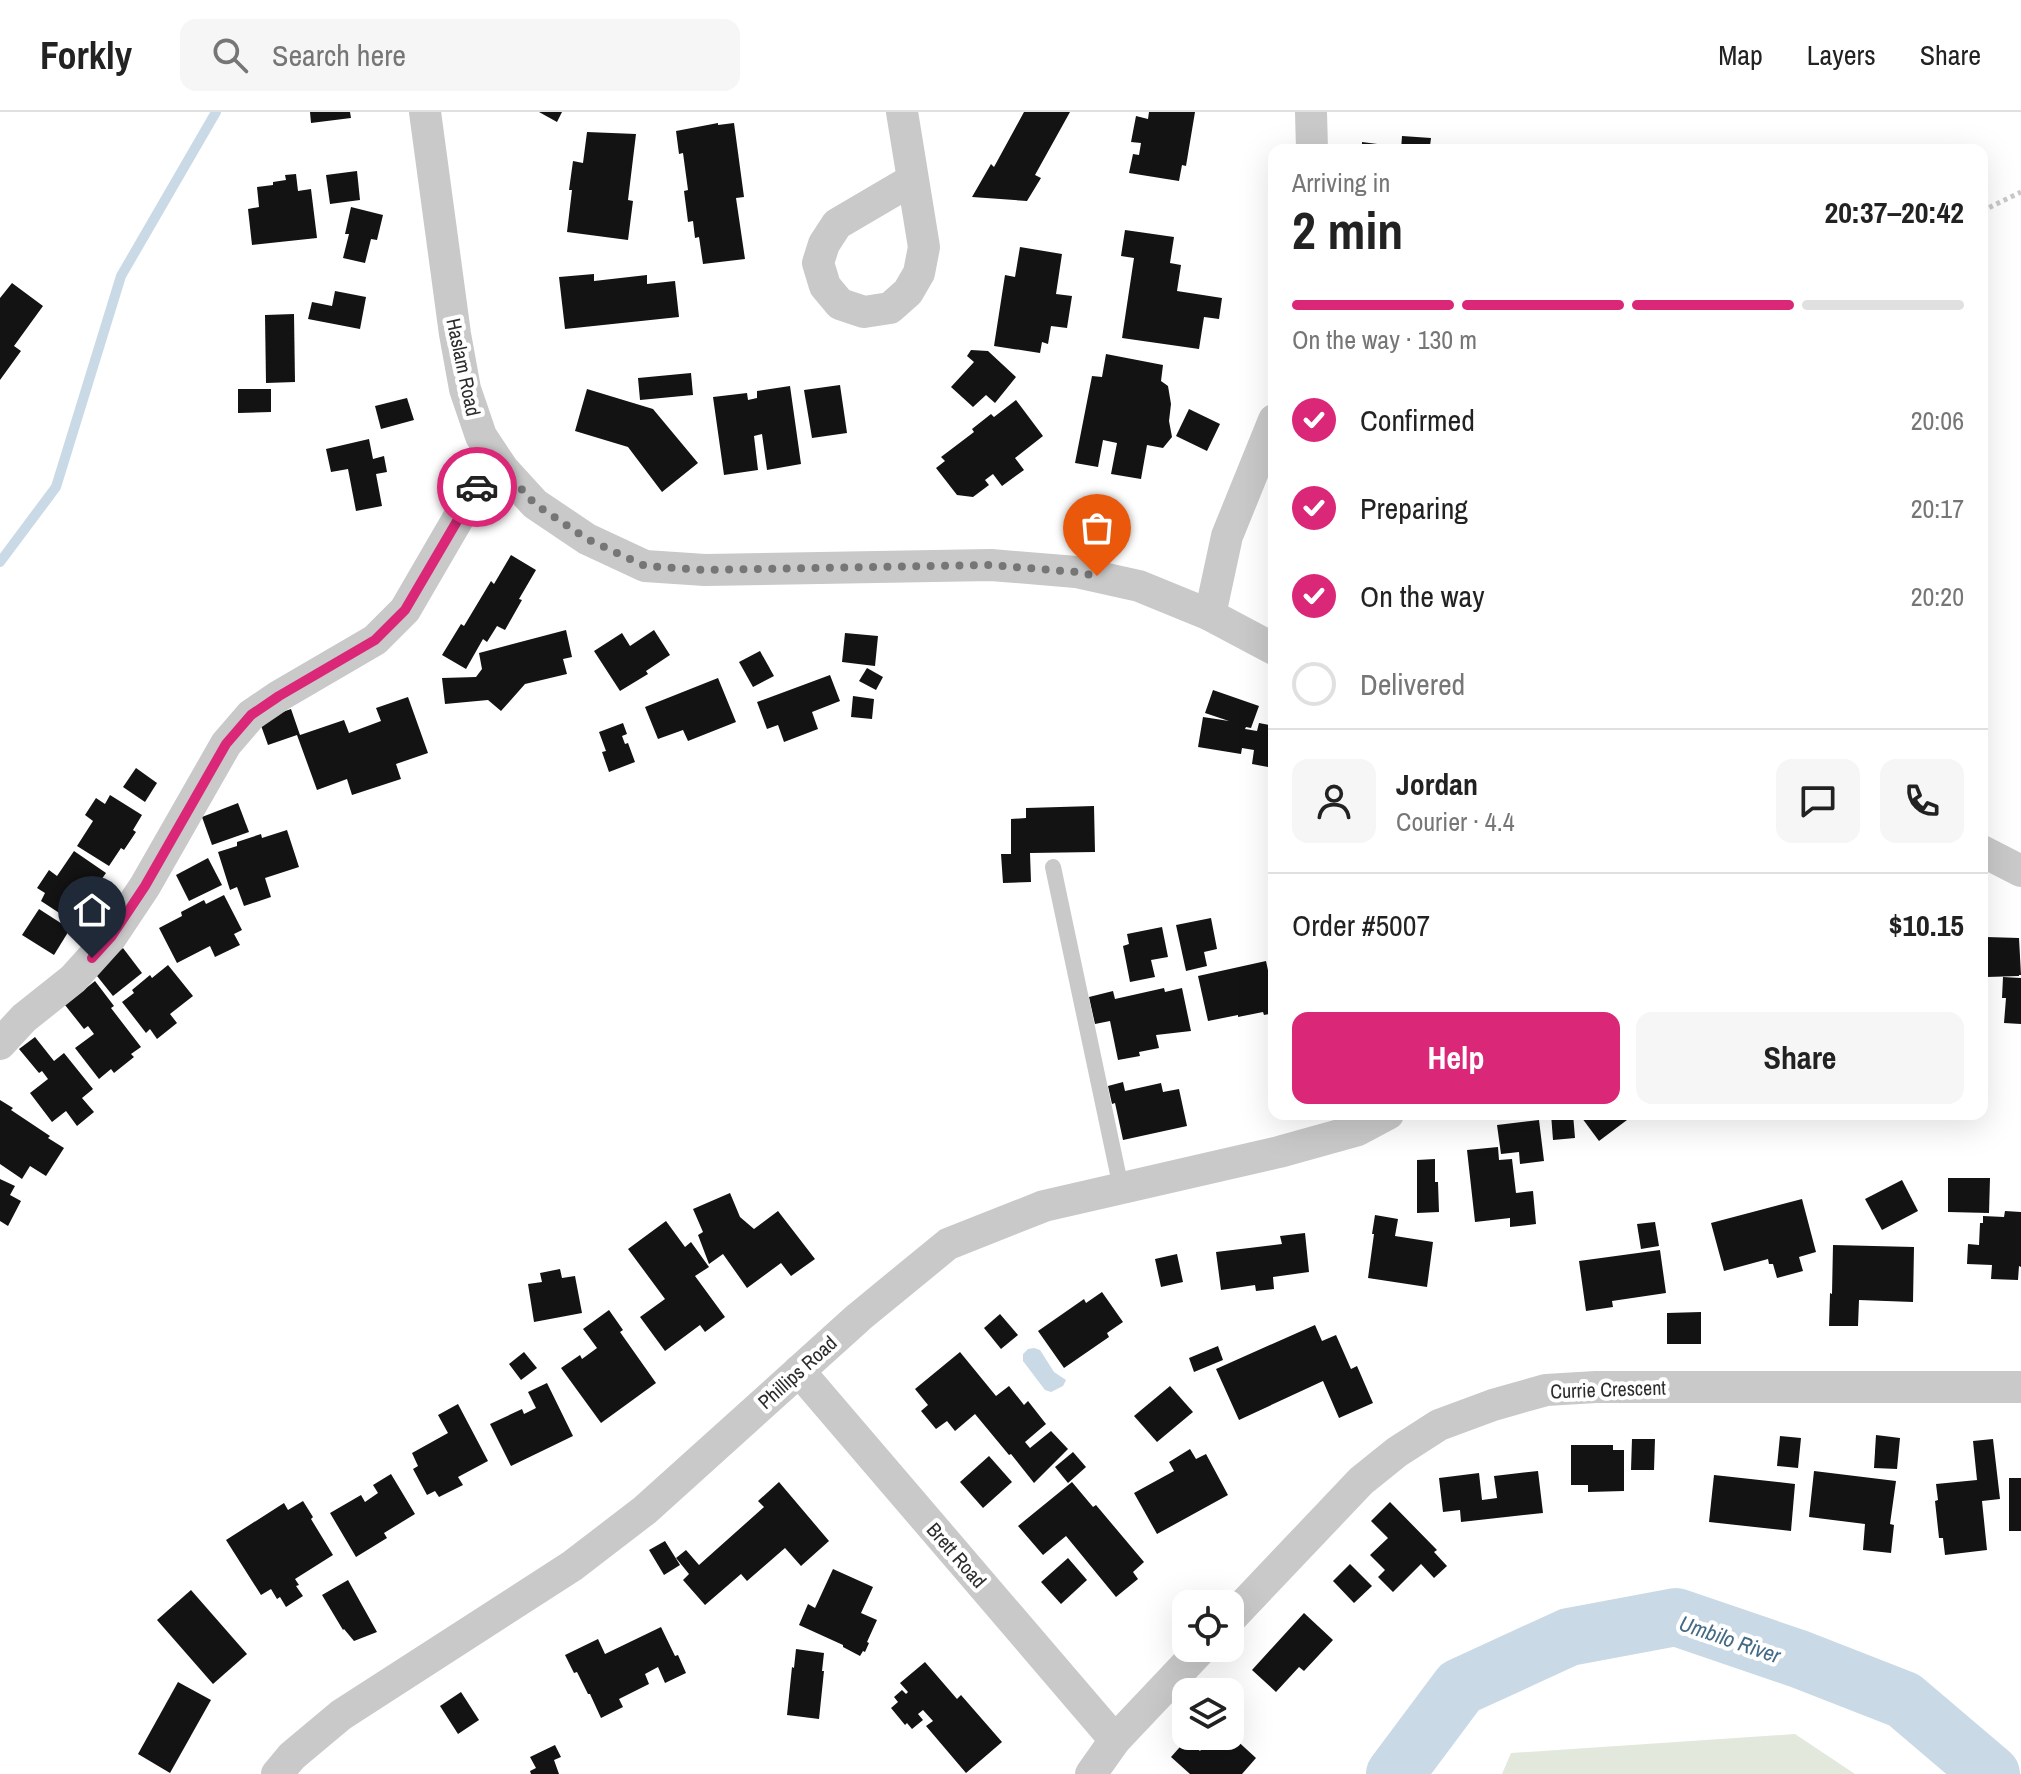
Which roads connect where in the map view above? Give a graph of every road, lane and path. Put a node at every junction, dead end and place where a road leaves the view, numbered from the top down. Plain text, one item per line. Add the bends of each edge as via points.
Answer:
1 (425, 112) edge
2 (902, 112) edge
3 (1311, 112) edge
4 (1312, 144) edge
5 (912, 180) dead end
6 (2021, 192) edge
7 (1988, 208) edge
8 (1268, 435) edge
9 (491, 452) junction
10 (1210, 615) junction
11 (1268, 646) edge
12 (1988, 854) edge
13 (1053, 867) dead end
14 (2021, 871) edge
15 (0, 1044) edge
16 (1377, 1120) edge
17 (1121, 1188) junction
18 (799, 1371) junction
19 (2021, 1387) edge
20 (1244, 1604) edge
21 (1189, 1662) edge
22 (1115, 1740) junction
23 (277, 1774) edge
24 (1091, 1774) edge

1 - 9 street, Haslam Road via 465,389
2 - 5 street
3 - 4 street
6 - 7 path
8 - 10 street via 1227,536
9 - 10 street, Haslam Road via 535,504 587,539 645,566 705,570 991,565 1076,572 1139,586
9 - 15 street via 405,610 375,640 251,715 226,744 111,937
10 - 11 street, Haslam Road
12 - 14 street
13 - 17 lane
16 - 17 street, Phillips Road via 1279,1152
17 - 18 street, Phillips Road via 1044,1206 948,1244
18 - 22 street, Brett Road
18 - 23 street, Phillips Road via 645,1510 572,1566 341,1715
19 - 20 street, Currie Crescent via 1546,1390 1439,1425 1397,1452 1361,1481
21 - 22 street
22 - 24 street

